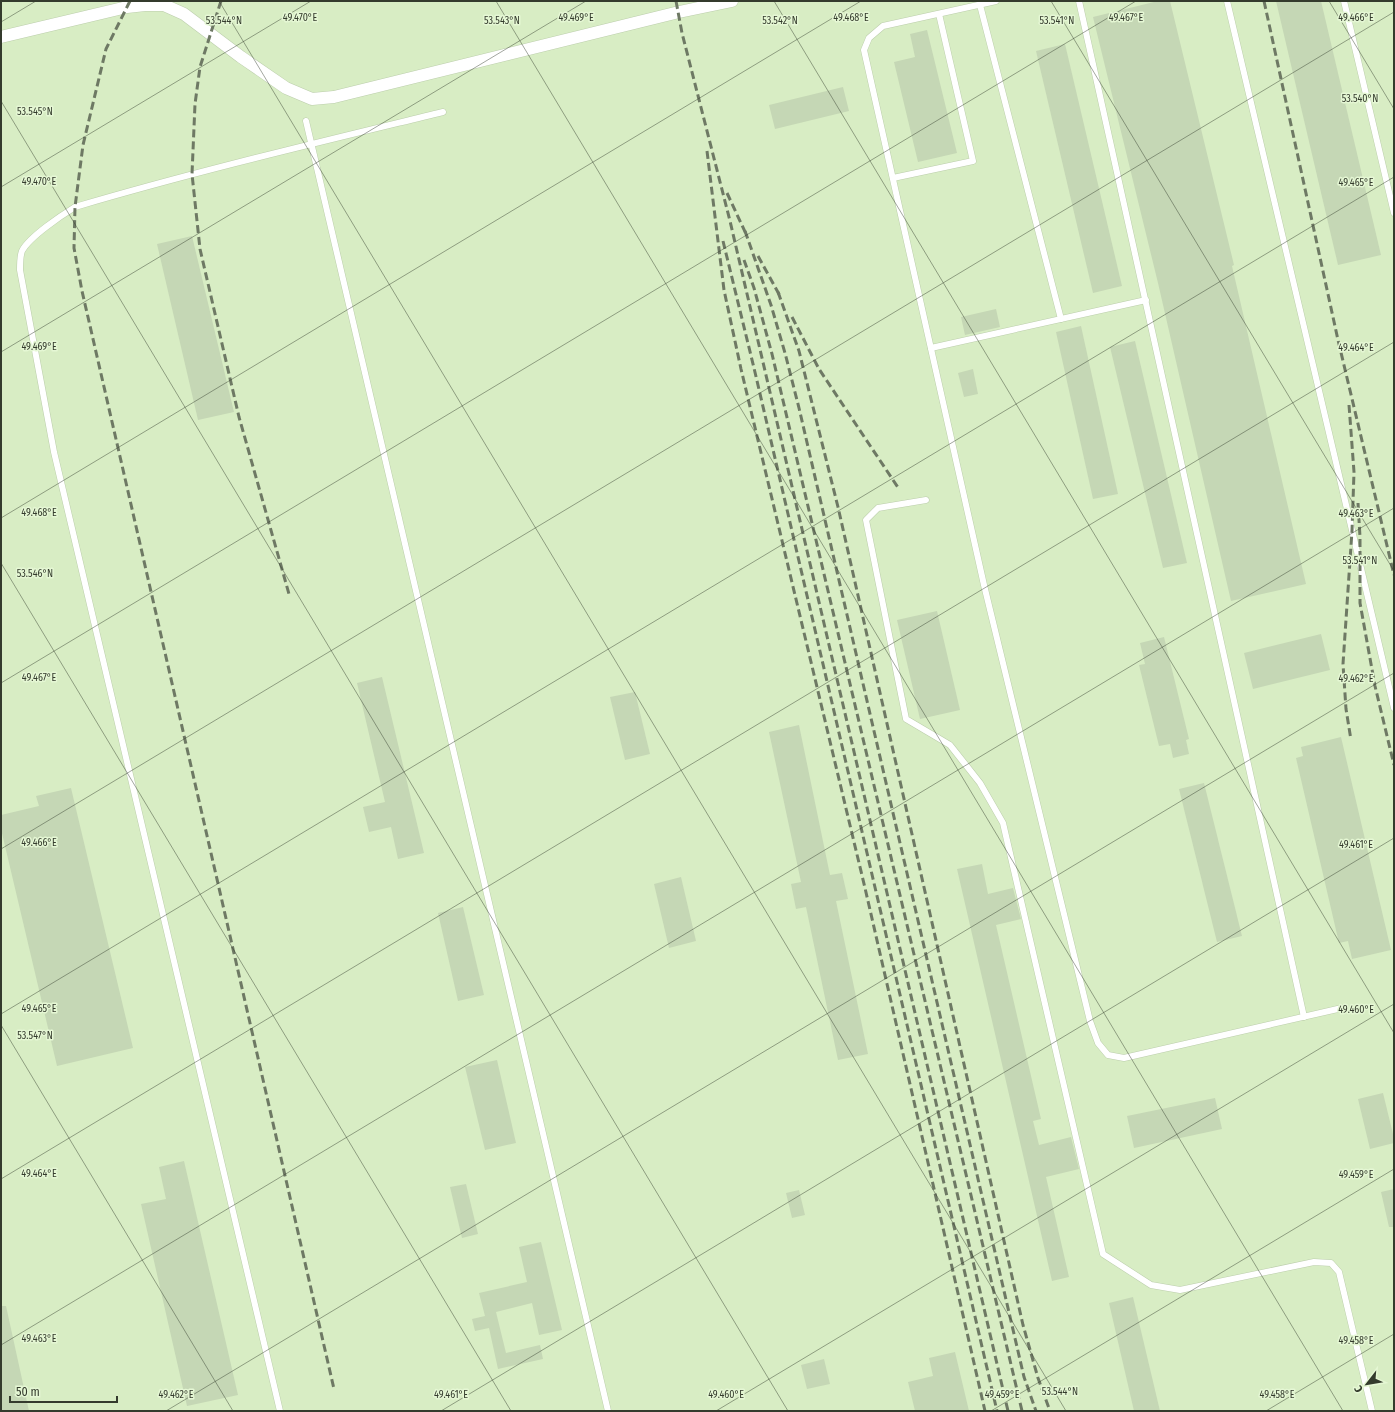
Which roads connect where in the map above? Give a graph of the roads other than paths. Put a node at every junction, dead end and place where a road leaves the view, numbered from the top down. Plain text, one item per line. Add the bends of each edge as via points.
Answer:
1 (732, 1) edge
2 (996, 1) edge
3 (1079, 1) edge
4 (1227, 1) edge
5 (1344, 1) edge
6 (980, 5) junction
7 (939, 14) junction
8 (1, 37) edge
9 (443, 112) dead end
10 (306, 121) dead end
11 (312, 143) junction
12 (893, 178) junction
13 (1394, 213) edge
14 (1146, 300) junction
15 (1061, 319) junction
16 (931, 348) junction
17 (926, 500) dead end
18 (1394, 708) edge
19 (1342, 1008) dead end
20 (1304, 1017) junction
21 (280, 1411) edge
22 (608, 1411) edge
23 (1372, 1411) edge

1 - 8 street via 341,95 312,99 286,88 184,14 164,5 145,4 127,7
2 - 6 lane
3 - 14 lane
4 - 18 lane
5 - 13 lane
6 - 7 lane
6 - 15 lane
7 - 12 lane via 883,26 869,38 864,50
7 - 12 lane via 973,161
9 - 11 lane
10 - 11 lane
11 - 21 lane via 166,180 75,207 35,236 22,252 20,270 54,452
11 - 22 lane
12 - 16 lane
14 - 15 lane
14 - 20 lane
15 - 16 lane
16 - 20 lane via 984,585 1098,1044 1108,1056 1124,1058
17 - 23 lane via 878,508 866,520 906,719 950,745 980,783 1004,823 1103,1254 1151,1285 1180,1290 1314,1262 1331,1263 1339,1272
19 - 20 lane

